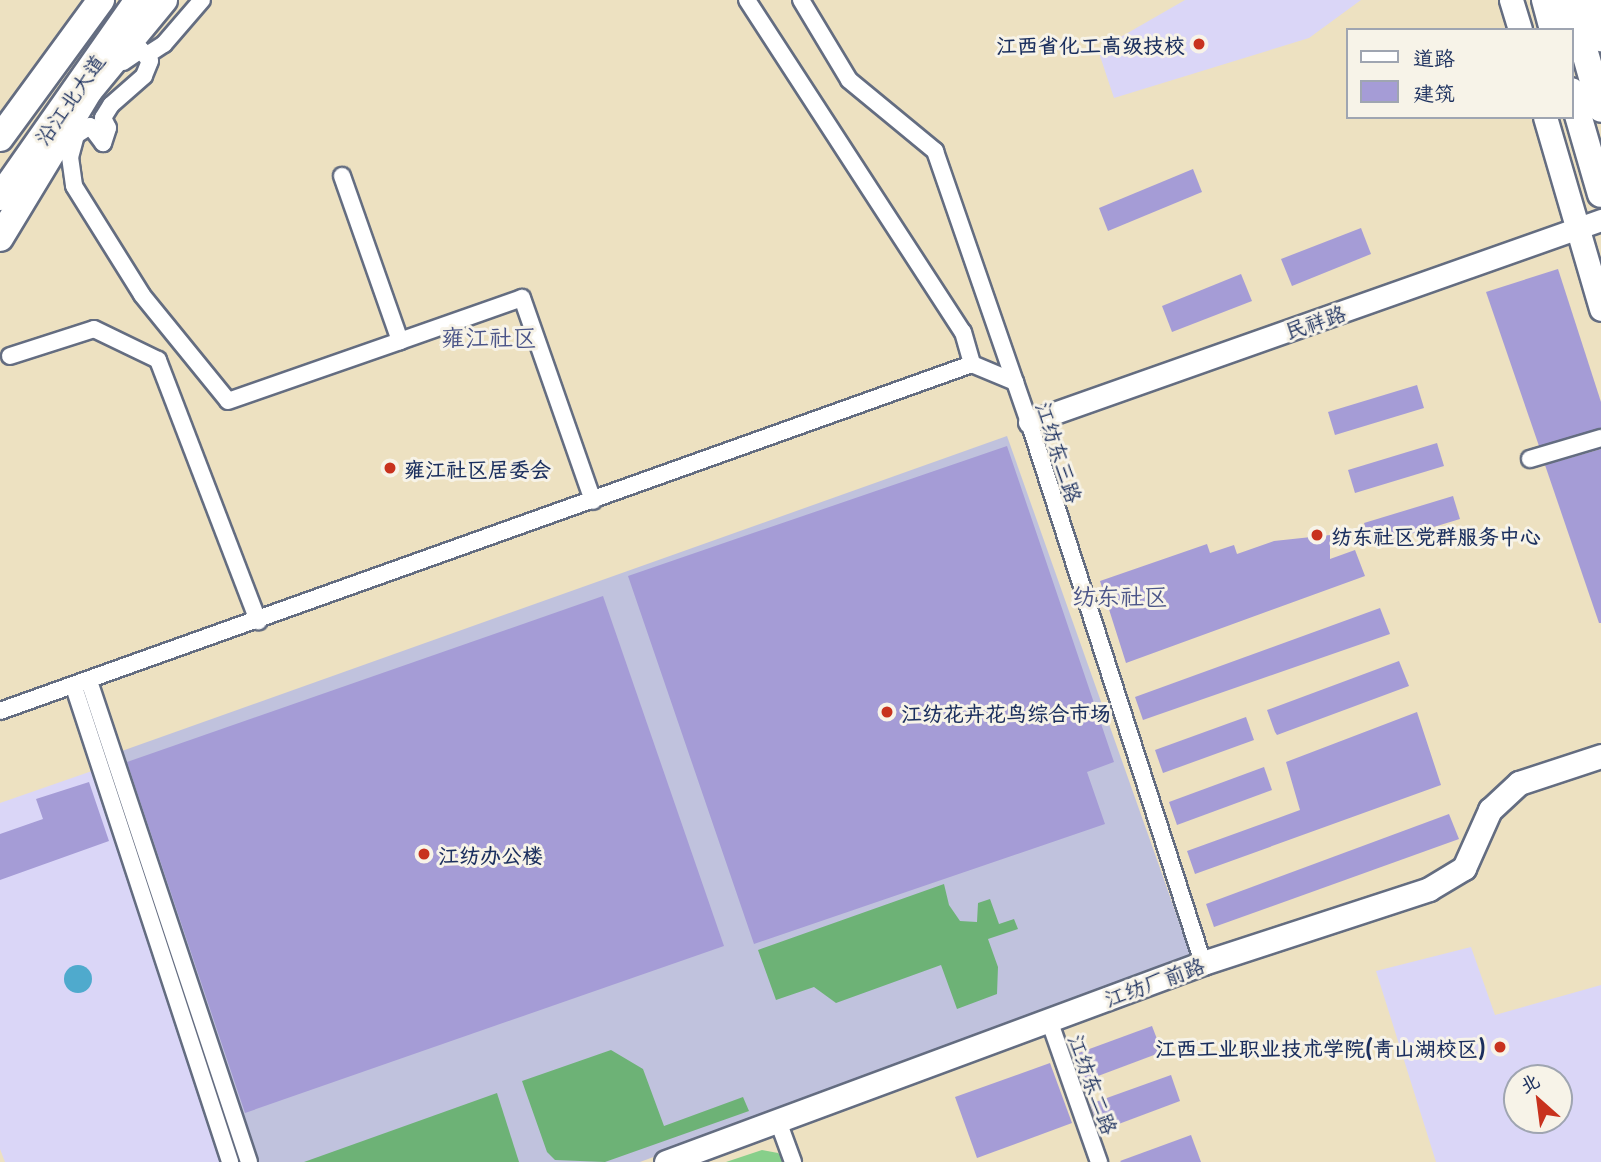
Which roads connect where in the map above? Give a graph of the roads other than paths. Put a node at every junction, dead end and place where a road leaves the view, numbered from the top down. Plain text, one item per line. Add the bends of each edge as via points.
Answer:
1 (101, 0) edge
2 (138, 0) edge
3 (163, 0) edge
4 (202, 0) edge
5 (747, 0) edge
6 (801, 0) edge
7 (1511, 0) edge
8 (1545, 0) edge
9 (1570, 0) edge
10 (1590, 0) edge
11 (1519, 28) edge
12 (1552, 28) edge
13 (1601, 39) edge
14 (140, 49) junction
15 (1573, 99) edge
16 (1601, 108) edge
17 (90, 118) junction
18 (1546, 119) edge
19 (0, 138) edge
20 (342, 176) dead end
21 (1601, 194) edge
22 (0, 197) edge
23 (1601, 220) edge
24 (1586, 232) edge
25 (0, 238) edge
26 (1601, 309) edge
27 (400, 341) junction
28 (10, 356) dead end
29 (972, 364) junction
30 (1015, 383) junction
31 (1031, 427) junction
32 (1601, 438) edge
33 (1531, 459) dead end
34 (593, 500) junction
35 (258, 621) junction
36 (81, 684) junction
37 (0, 711) edge
38 (1601, 756) edge
39 (1203, 963) junction
40 (1049, 1020) junction
41 (778, 1121) junction
42 (230, 1162) edge
43 (249, 1162) edge
44 (666, 1162) edge
45 (793, 1162) edge
46 (1099, 1162) edge

1 - 19 main road, 沿江北大道
2 - 22 main road, 沿江北大道
3 - 14 main road
4 - 14 street via 164,44
5 - 29 street via 963,332
6 - 30 street, 江纺东三路 via 849,80 935,150
7 - 11 main road
8 - 12 main road
9 - 16 main road
10 - 13 main road
14 - 17 main road
15 - 21 main road
17 - 25 main road
17 - 27 street via 76,135 70,157 79,198 142,295 228,401
18 - 24 main road
20 - 27 street
23 - 24 street, 民祥路
24 - 26 main road
24 - 31 street, 民祥路
27 - 34 street via 522,298
28 - 35 street via 94,329 158,360
29 - 30 street
29 - 34 street
30 - 31 street, 江纺东三路
31 - 39 street, 江纺东三路
32 - 33 street
34 - 35 street
35 - 36 street
36 - 37 street
36 - 42 street
36 - 43 street
38 - 39 main road, 江纺厂前路 via 1519,783 1490,810 1464,868 1429,889
39 - 40 main road, 江纺厂前路
40 - 41 main road, 江纺厂前路
40 - 46 street, 江纺东二路
41 - 44 main road, 江纺厂前路
41 - 45 street

